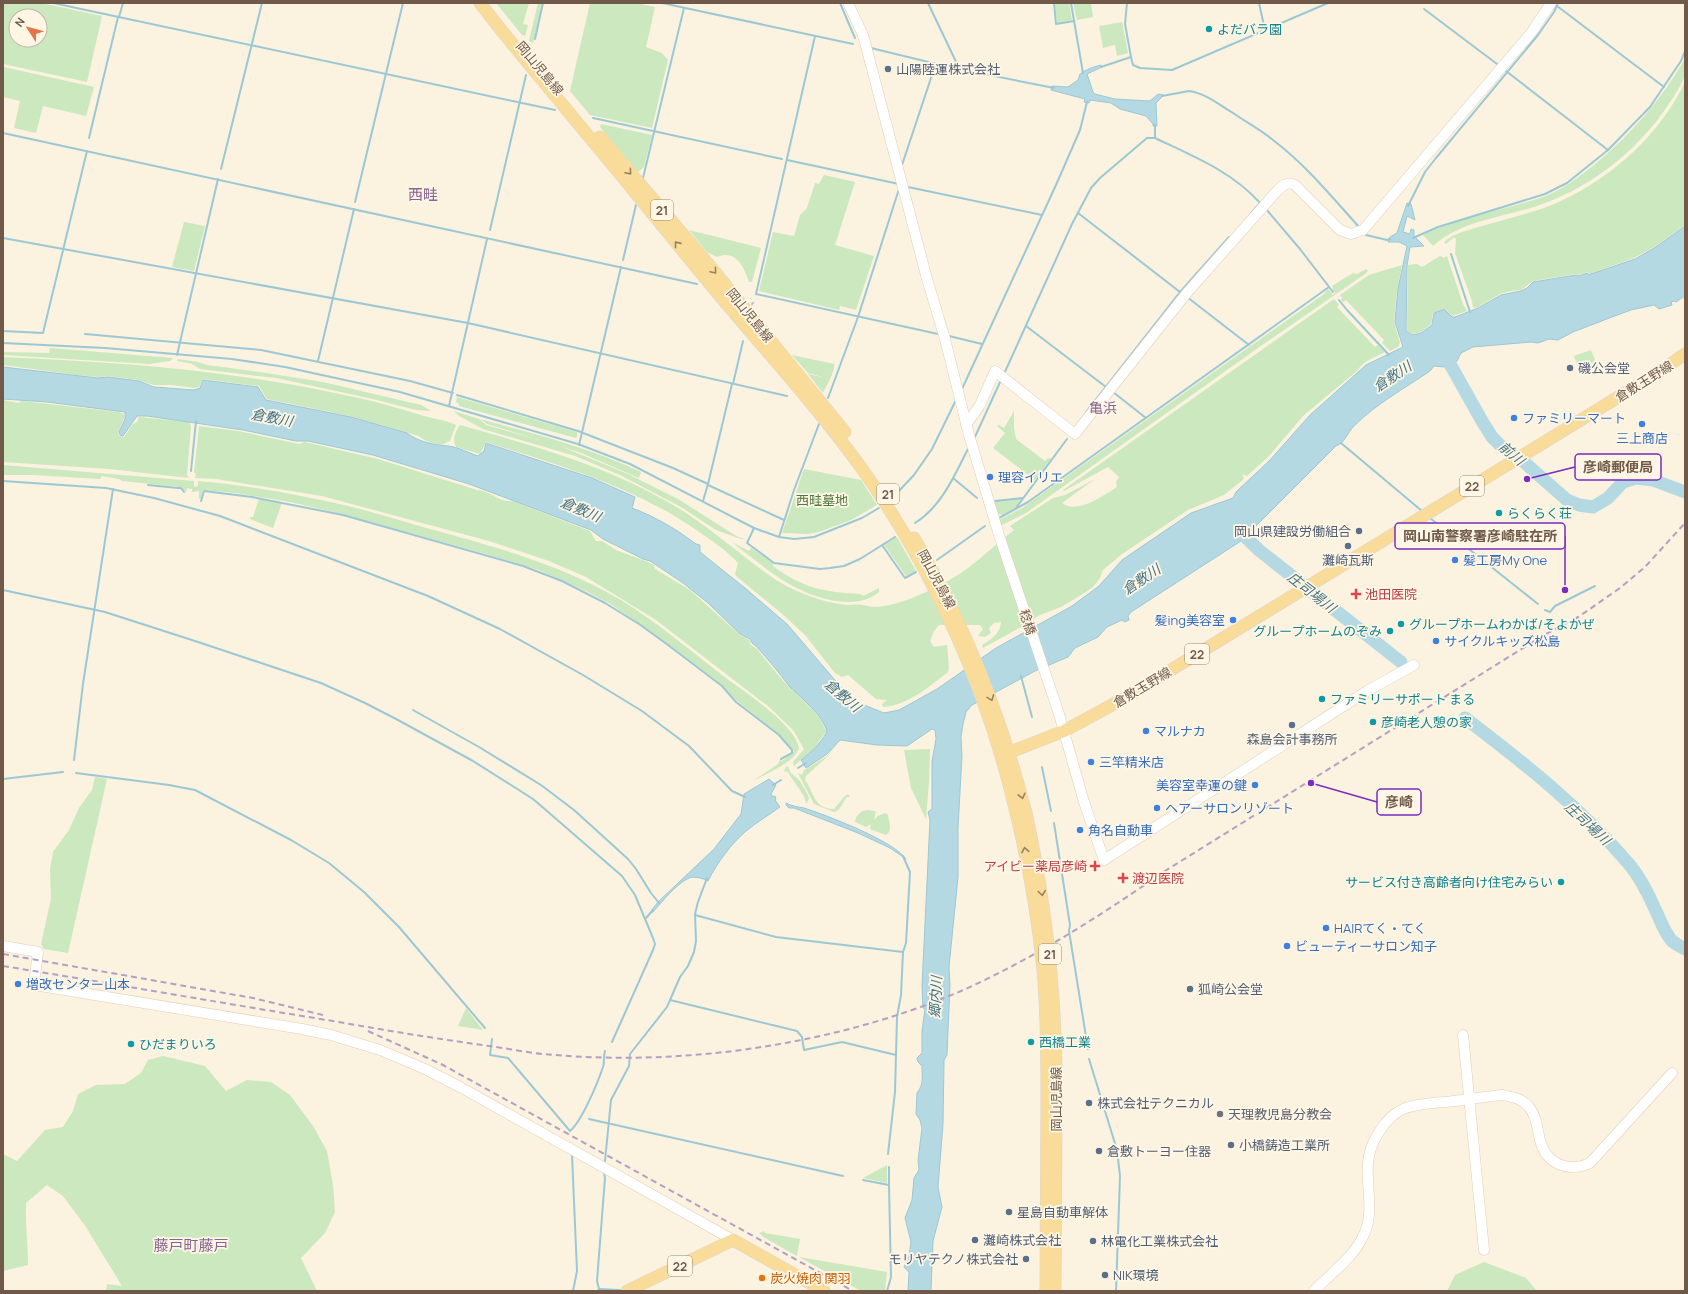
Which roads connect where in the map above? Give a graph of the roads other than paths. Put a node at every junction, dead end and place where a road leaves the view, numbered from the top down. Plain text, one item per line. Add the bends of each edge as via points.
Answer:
1 (480, 3) edge
2 (487, 3) edge
3 (848, 3) edge
4 (1551, 3) edge
5 (1685, 354) edge
6 (966, 425) junction
7 (931, 575) junction
8 (1414, 665) dead end
9 (1064, 731) junction
10 (1004, 749) junction
11 (3, 946) edge
12 (1463, 1035) dead end
13 (1672, 1073) dead end
14 (1469, 1099) junction
15 (1051, 1226) junction
16 (733, 1240) junction
17 (1484, 1250) dead end
18 (627, 1291) edge
19 (824, 1291) edge
20 (1046, 1291) edge
21 (1055, 1291) edge
22 (1314, 1291) edge

7 -> 1 main road, 岡山児島線 / 21 via 890,511 825,419 693,264 510,43
2 -> 7 main road, 岡山児島線 / 21 via 710,266 823,404 882,484
3 - 6 street, 稔橋 via 866,47
4 - 6 street via 1527,38 1363,230 1351,234 1340,230 1291,183 1282,186 1185,295 1075,434 995,371 980,405
5 - 9 main road, 倉敷玉野線 / 22 via 1125,698
6 - 9 street, 稔橋 via 999,535
7 - 10 main road, 岡山児島線 / 21
8 - 9 street, 稔橋 via 1367,691 1104,860
9 - 10 main road, 倉敷玉野線 / 22
10 - 15 main road, 岡山児島線 / 21, bridge via 1041,883 1048,932 1056,1024 1052,1097
11 - 16 street via 38,952 34,984 302,1029 360,1043 402,1059 469,1091
12 - 14 street
13 - 14 street via 1590,1163 1580,1168 1557,1165 1549,1157 1540,1141 1530,1108 1515,1097 1502,1095
14 - 17 street
14 - 22 street via 1416,1105 1401,1110 1388,1121 1370,1150 1370,1209 1365,1233 1354,1250
15 - 20 main road, 岡山児島線 / 21
15 - 21 main road, 岡山児島線 / 21
16 - 18 main road, 22
16 - 19 main road

